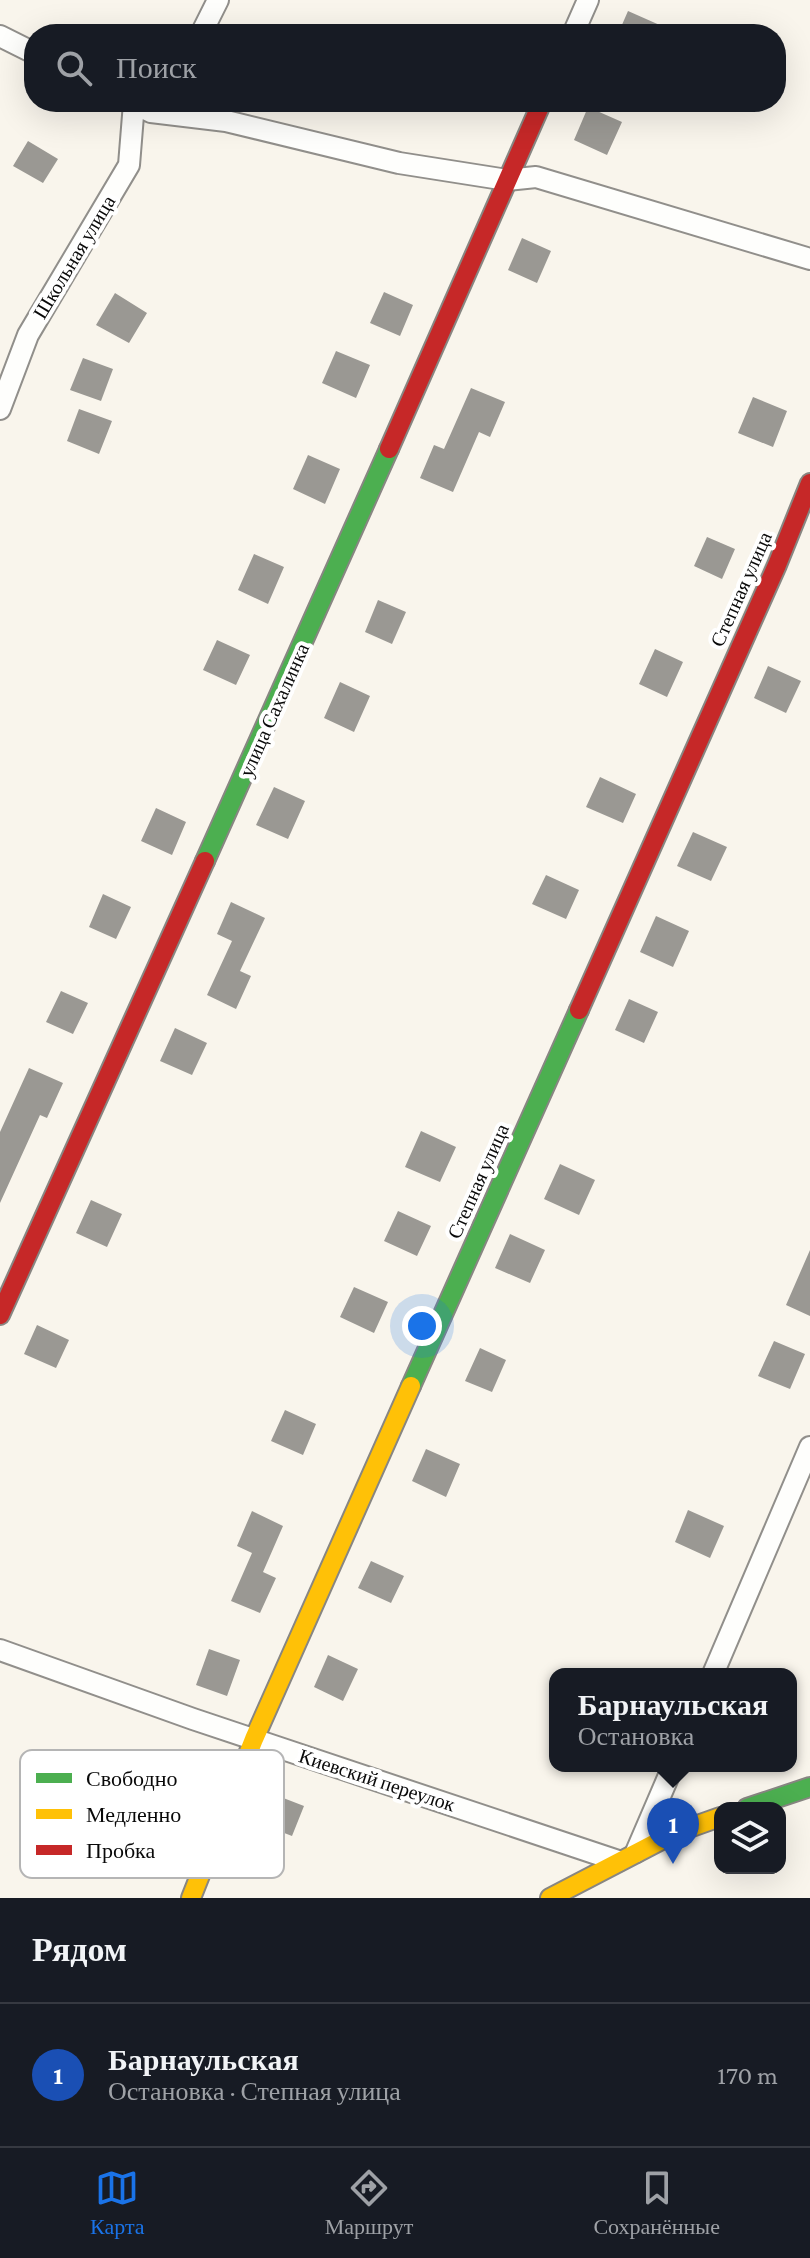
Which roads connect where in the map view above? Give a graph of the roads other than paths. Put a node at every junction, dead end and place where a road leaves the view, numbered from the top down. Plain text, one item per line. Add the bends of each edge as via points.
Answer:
1 (218, 0) edge
2 (588, 0) edge
3 (206, 24) edge
4 (577, 24) edge
5 (0, 36) edge
6 (24, 48) edge
7 (144, 112) edge
8 (181, 112) edge
9 (538, 112) edge
10 (507, 180) junction
11 (810, 259) edge
12 (0, 409) edge
13 (810, 483) edge
14 (0, 1315) edge
15 (810, 1447) edge
16 (0, 1650) edge
17 (716, 1668) edge
18 (254, 1739) junction
19 (250, 1750) edge
20 (670, 1772) edge
21 (810, 1787) edge
22 (765, 1802) edge
23 (714, 1819) edge
24 (627, 1856) junction
25 (199, 1878) edge
26 (191, 1898) edge
27 (550, 1898) edge

1 - 3 street
2 - 4 street
5 - 6 street
7 - 12 street, Школьная улица via 129,165 28,335
8 - 10 street via 399,163
9 - 10 street, улица Сахалинка
10 - 11 street via 536,177
10 - 14 street, улица Сахалинка
13 - 18 street, Степная улица
15 - 17 street
16 - 18 street, Киевский переулок
18 - 19 street, Степная улица
18 - 24 street, Киевский переулок
20 - 24 street
21 - 22 street
23 - 24 street
24 - 27 street
25 - 26 street, Степная улица

